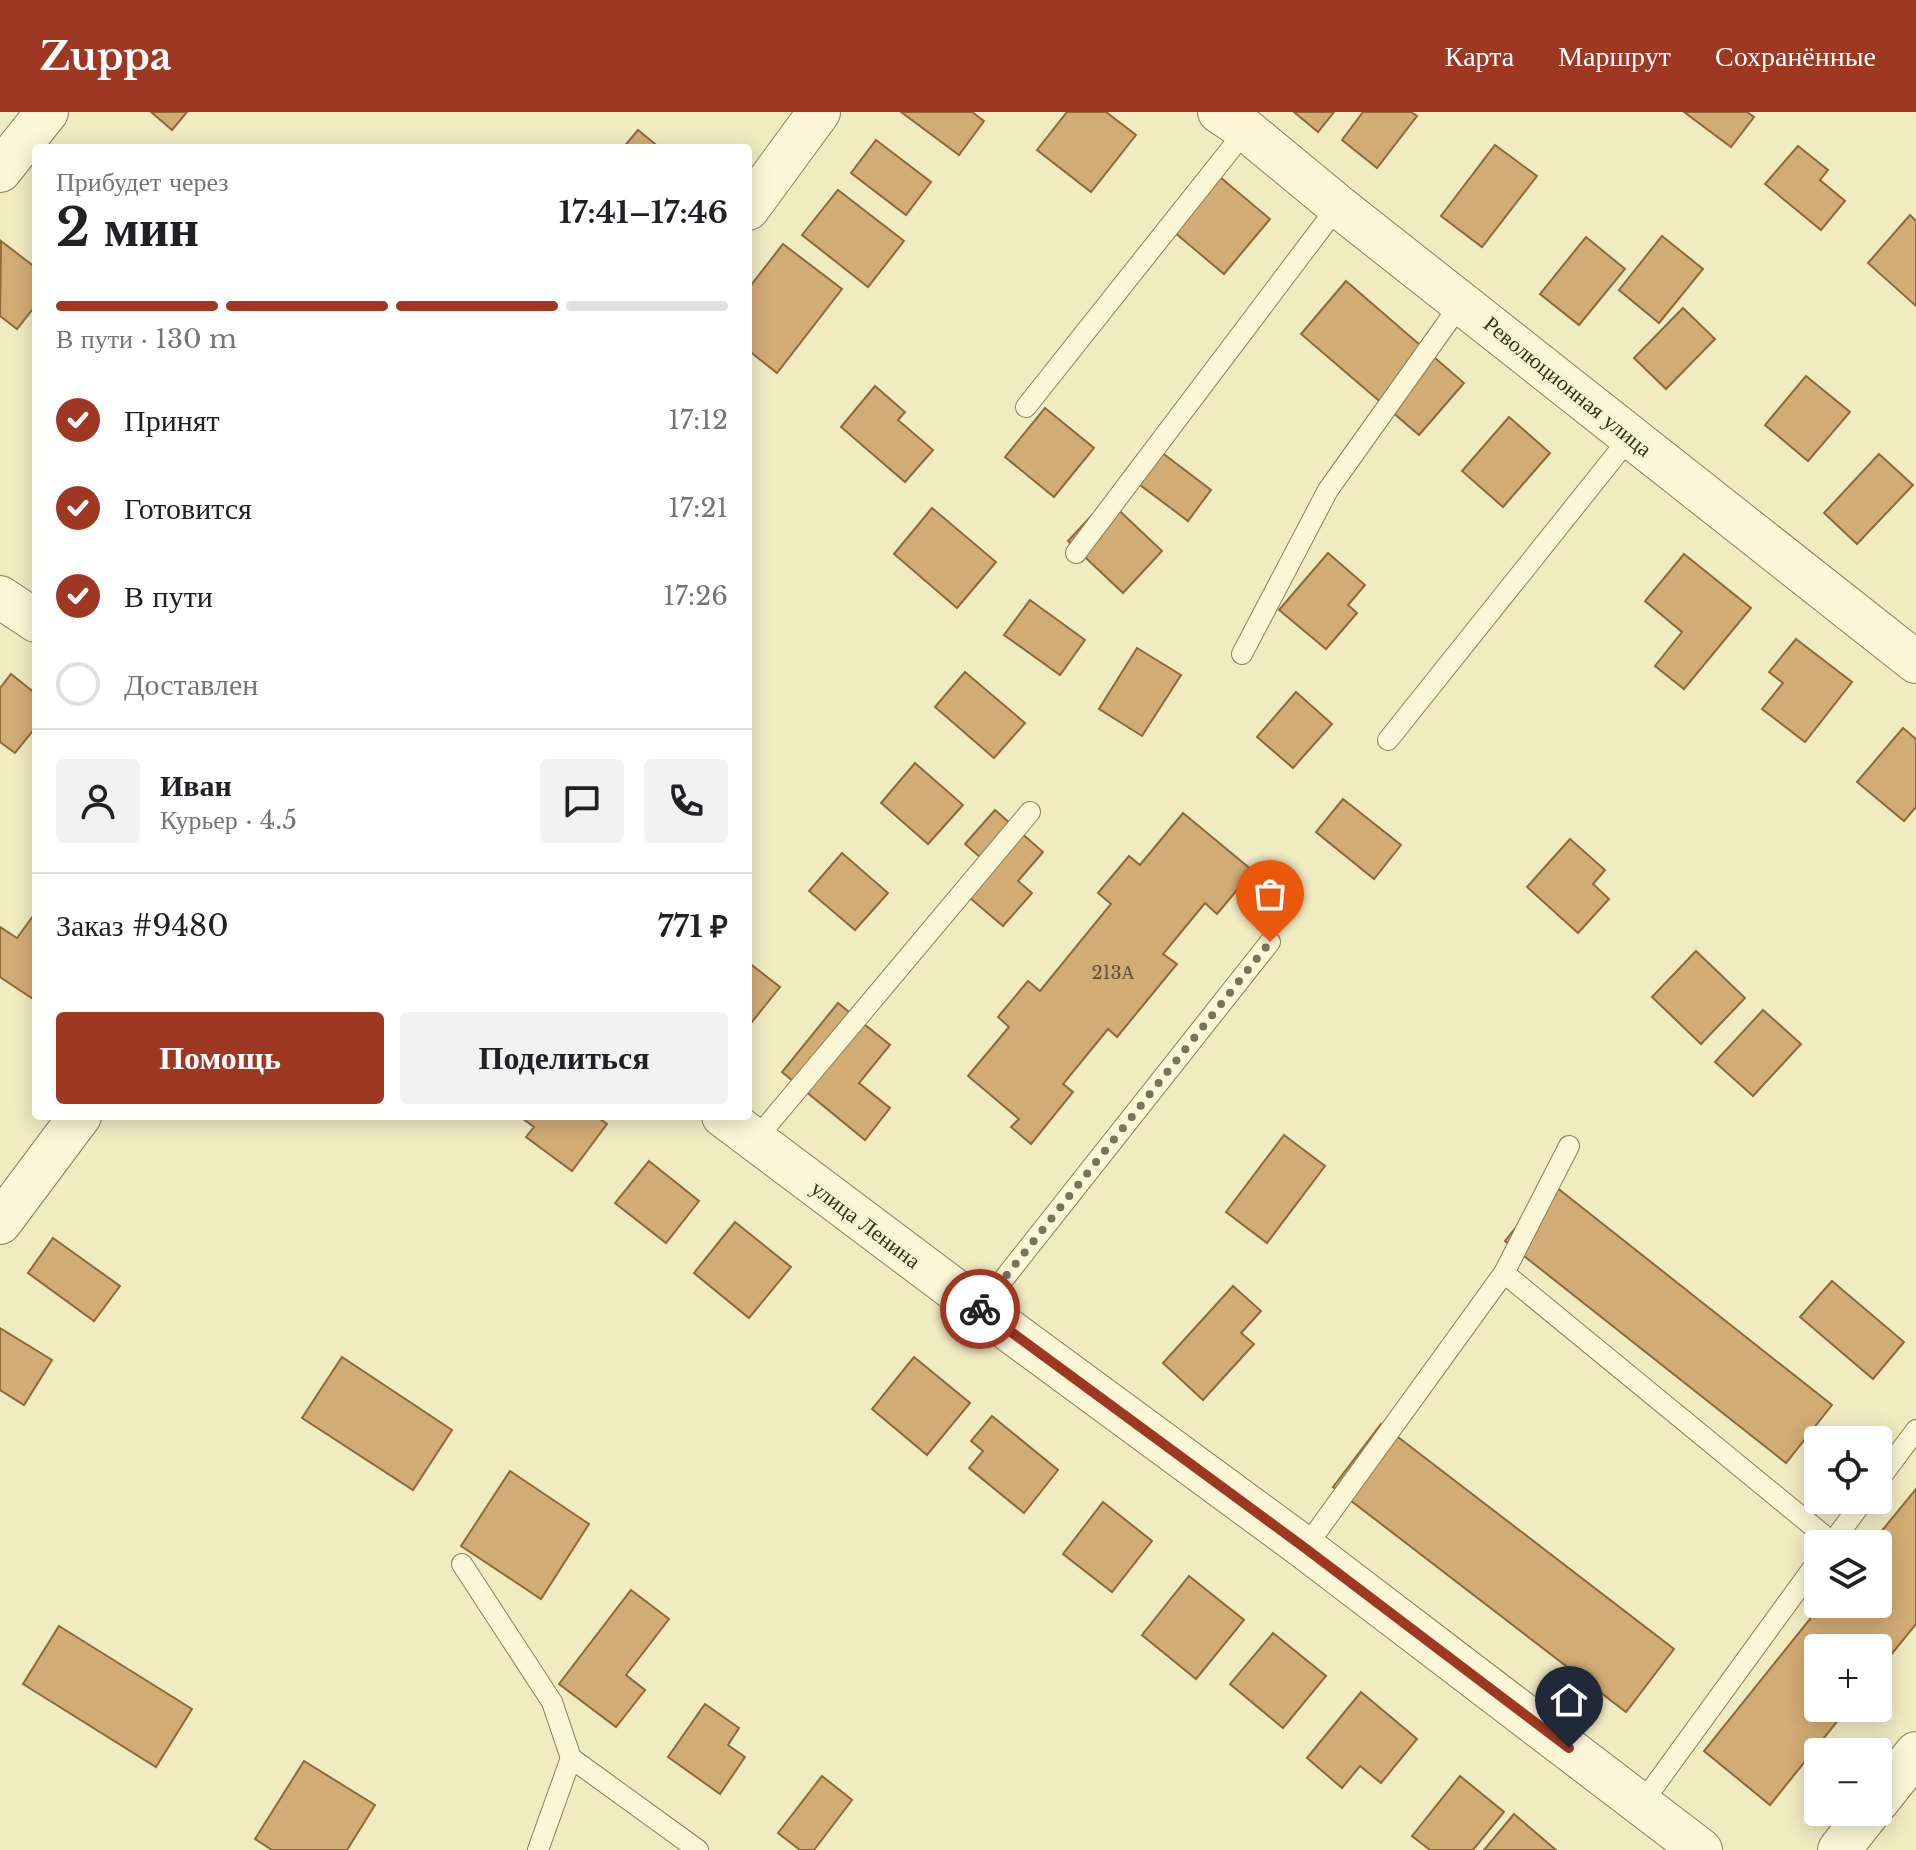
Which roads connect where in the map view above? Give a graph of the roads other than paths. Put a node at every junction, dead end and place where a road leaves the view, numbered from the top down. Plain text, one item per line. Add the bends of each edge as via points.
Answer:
1 (47, 112) edge
2 (819, 112) edge
3 (1232, 121) edge
4 (0, 171) edge
5 (752, 204) edge
6 (1338, 206) junction
7 (1462, 302) junction
8 (1026, 407) dead end
9 (1631, 436) junction
10 (1076, 553) dead end
11 (0, 597) edge
12 (32, 618) edge
13 (1242, 654) dead end
14 (1916, 662) edge
15 (1388, 740) dead end
16 (1030, 812) dead end
17 (1270, 942) dead end
18 (752, 1114) edge
19 (77, 1120) edge
20 (739, 1128) edge
21 (1569, 1146) dead end
22 (0, 1223) edge
23 (1504, 1273) junction
24 (980, 1309) junction
25 (1916, 1430) edge
26 (1892, 1462) edge
27 (1853, 1514) edge
28 (1815, 1530) edge
29 (1841, 1530) edge
30 (1305, 1548) junction
31 (462, 1564) dead end
32 (1804, 1580) edge
33 (1916, 1753) edge
34 (571, 1758) junction
35 (1892, 1783) edge
36 (1642, 1803) junction
37 (1858, 1826) edge
38 (538, 1850) edge
39 (698, 1850) edge
40 (1701, 1850) edge
41 (1839, 1850) edge

1 - 4 street
2 - 5 street
3 - 6 street, Революционная улица
3 - 8 lane
6 - 7 street, Революционная улица
6 - 10 lane
7 - 9 street, Революционная улица
7 - 13 lane via 1328,490
9 - 14 street, Революционная улица
9 - 15 lane
11 - 12 street
16 - 18 lane
17 - 24 lane
19 - 22 street
20 - 24 street, улица Ленина
21 - 23 lane
23 - 28 lane
23 - 30 lane
24 - 30 street, улица Ленина
25 - 26 lane
27 - 29 lane
30 - 36 street, улица Ленина
31 - 34 lane via 552,1702
32 - 36 lane
33 - 35 street
34 - 38 lane
34 - 39 lane
36 - 40 street, улица Ленина
37 - 41 street

